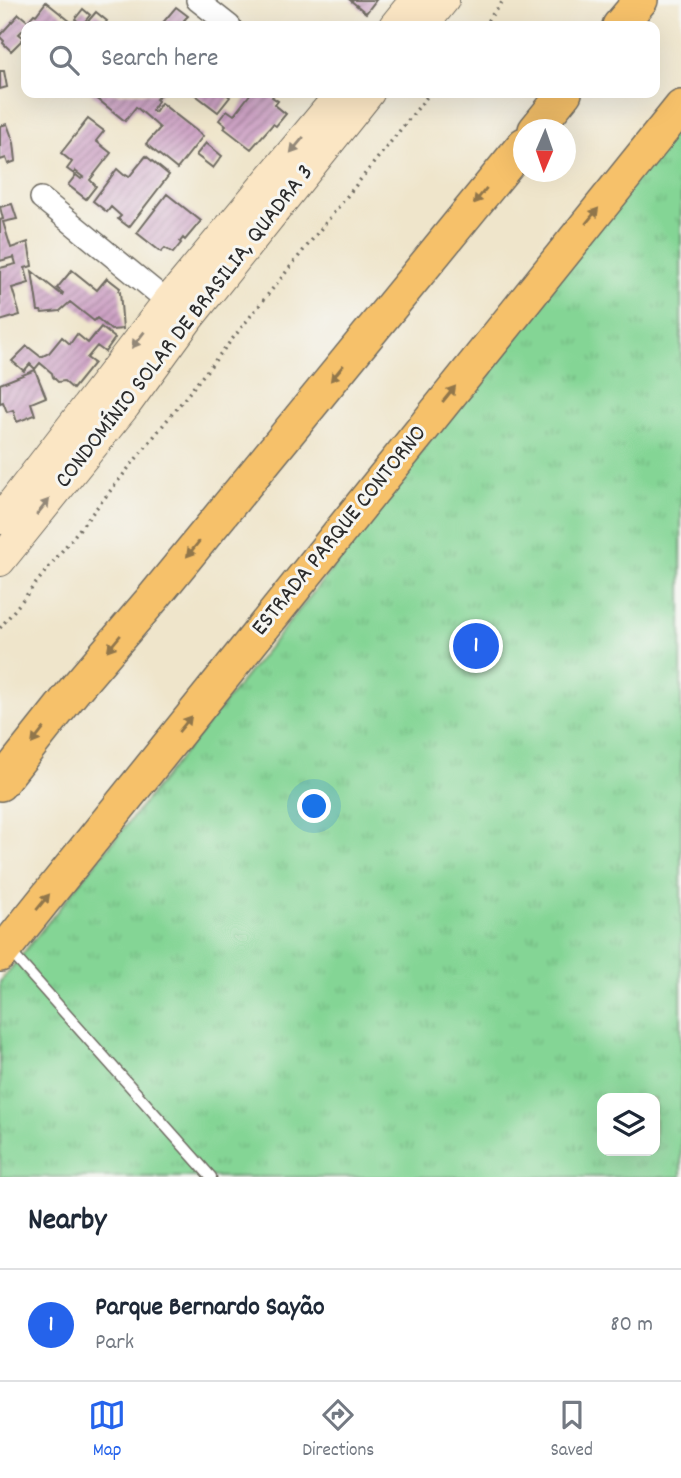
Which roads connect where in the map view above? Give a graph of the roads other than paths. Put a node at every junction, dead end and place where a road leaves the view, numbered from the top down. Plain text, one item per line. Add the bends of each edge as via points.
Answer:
1 (197, 0) edge
2 (415, 0) edge
3 (444, 0) edge
4 (641, 0) edge
5 (224, 21) edge
6 (398, 21) edge
7 (427, 21) edge
8 (623, 21) edge
9 (351, 98) edge
10 (561, 98) edge
11 (333, 103) edge
12 (681, 107) edge
13 (544, 119) edge
14 (513, 156) edge
15 (41, 198) dead end
16 (178, 310) junction
17 (0, 519) edge
18 (0, 561) edge
19 (0, 784) edge
20 (3, 951) edge
21 (211, 1177) edge

1 - 5 street
2 - 6 street
3 - 7 street
4 - 8 main road
9 - 11 street, CONDOMÍNIO SOLAR DE BRASILIA, QUADRA 3
10 - 13 main road
11 - 16 street, CONDOMÍNIO SOLAR DE BRASILIA, QUADRA 3
20 -> 12 main road, ESTRADA PARQUE CONTORNO
14 -> 19 main road
15 - 16 street
16 -> 17 street, CONDOMÍNIO SOLAR DE BRASILIA, QUADRA 3
18 -> 16 street, CONDOMÍNIO SOLAR DE BRASILIA, QUADRA 3 via 125,406
20 - 21 lane

